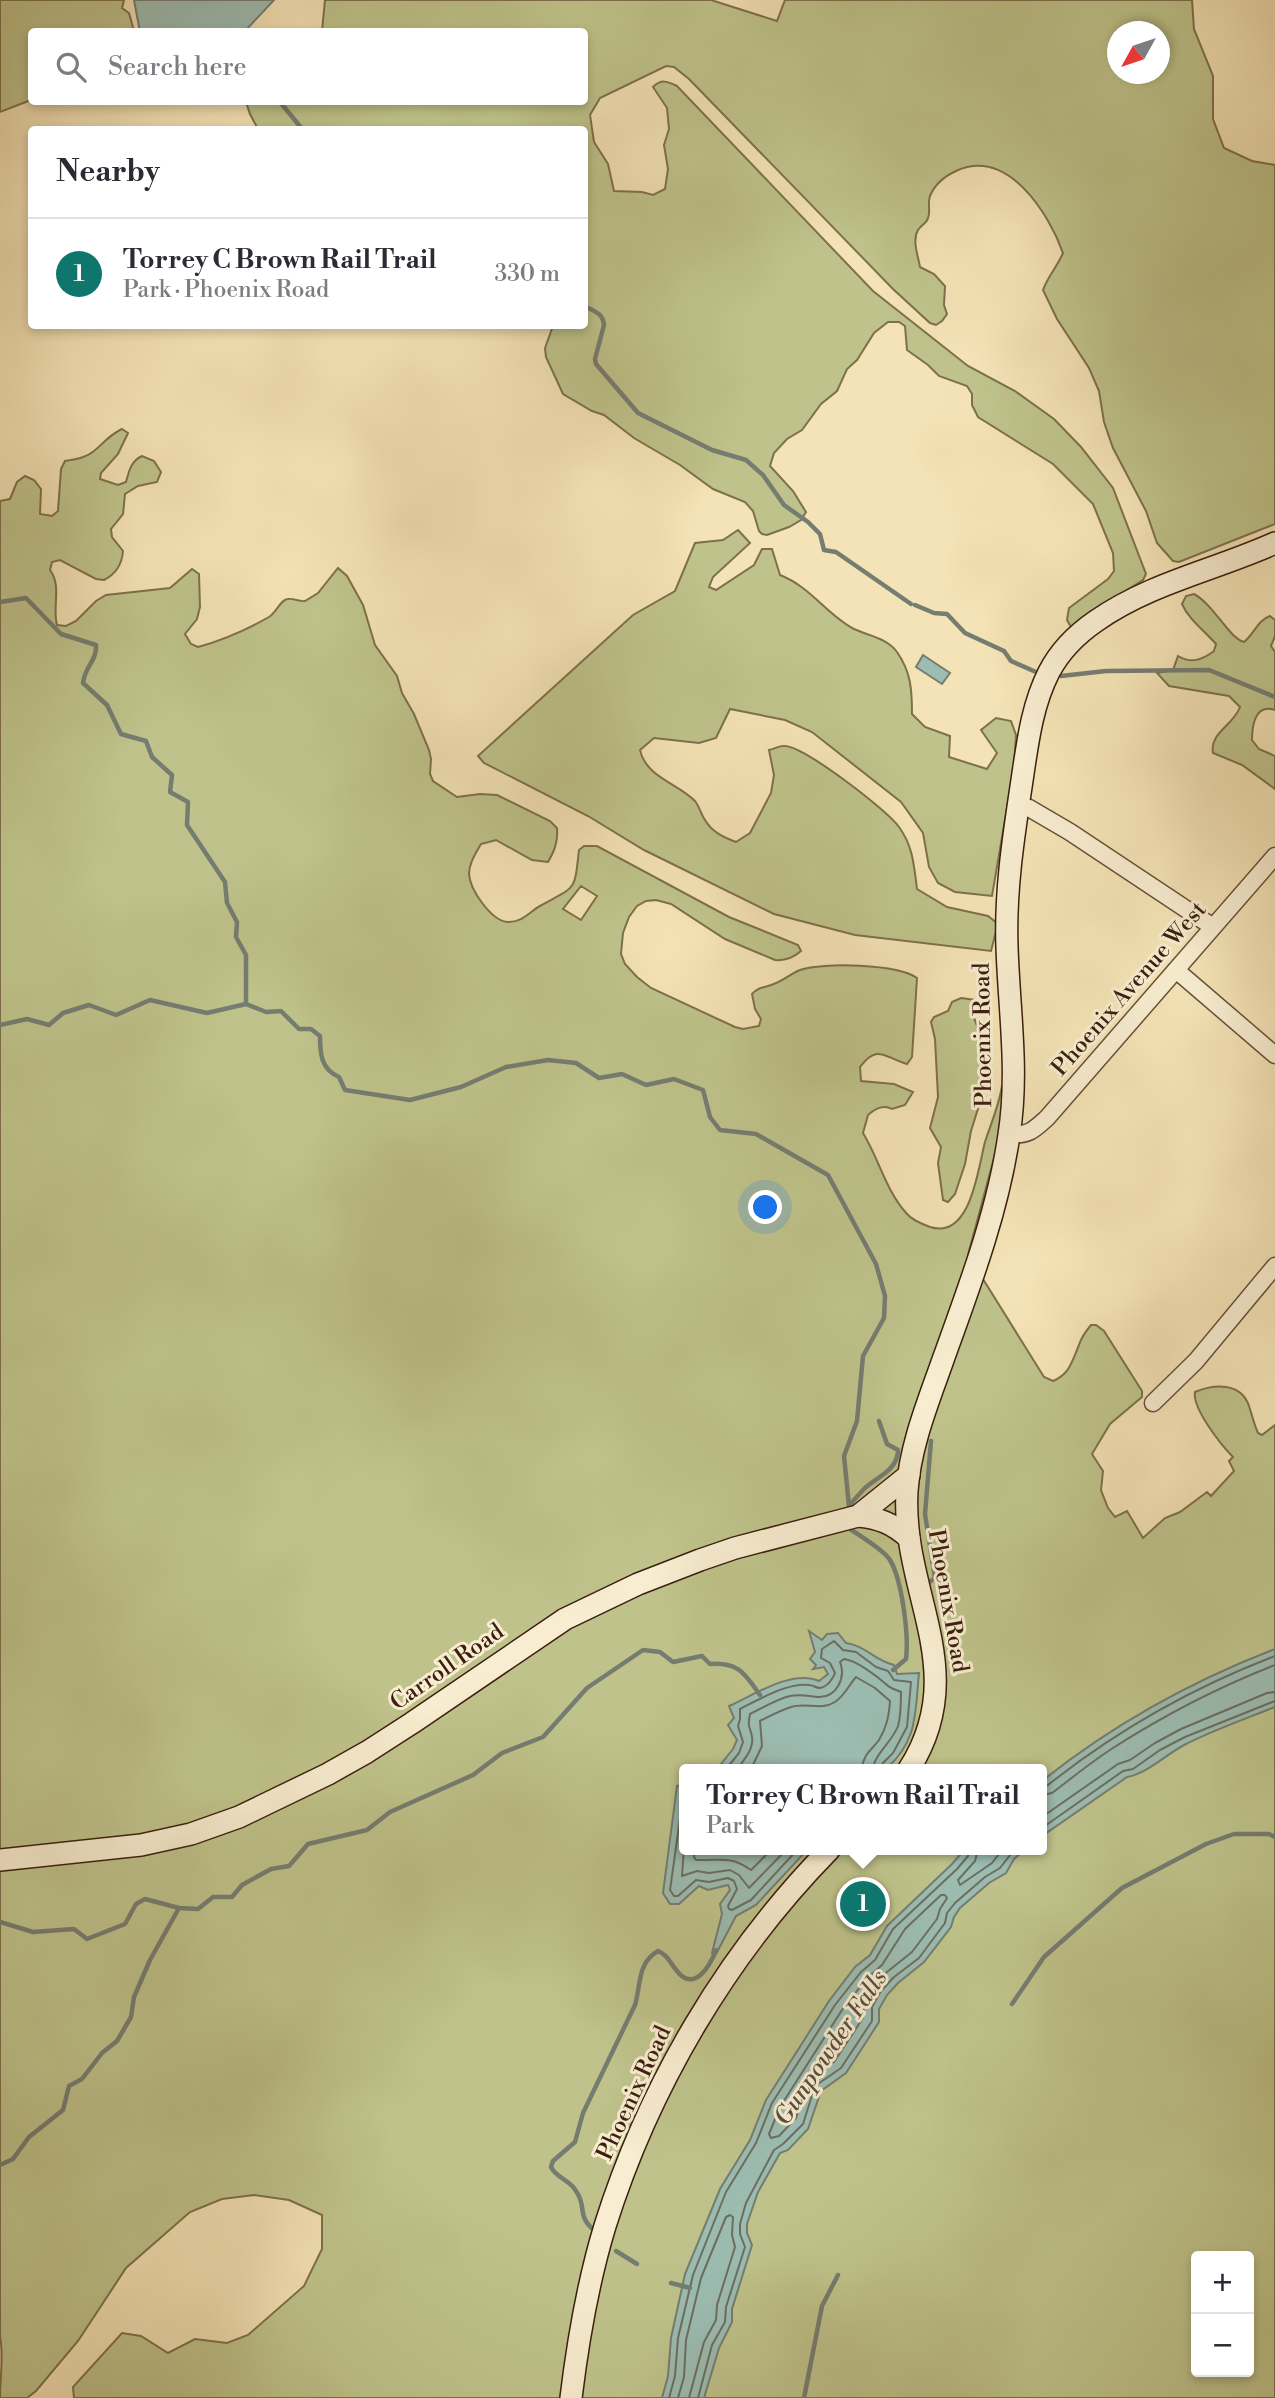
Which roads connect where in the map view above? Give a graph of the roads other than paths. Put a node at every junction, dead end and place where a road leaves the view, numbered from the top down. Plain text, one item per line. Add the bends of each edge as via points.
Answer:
1 (1275, 543) edge
2 (1018, 805) junction
3 (1275, 856) edge
4 (1213, 928) junction
5 (1175, 970) junction
6 (1275, 1055) edge
7 (1010, 1135) junction
8 (1275, 1266) edge
9 (1153, 1402) dead end
10 (909, 1475) junction
11 (858, 1516) junction
12 (909, 1538) junction
13 (912, 1764) edge
14 (824, 1855) edge
15 (0, 1860) edge
16 (571, 2398) edge

1 - 2 street, Phoenix Road via 1157,586 1097,620 1073,640 1050,669 1038,700
2 - 4 street via 1070,832
2 - 7 street, Phoenix Road via 1007,907 1014,1059
3 - 4 street, Phoenix Avenue West
4 - 5 street, Phoenix Avenue West
5 - 6 street
5 - 7 street, Phoenix Avenue West via 1047,1118 1032,1132
7 - 10 street, Phoenix Road via 989,1222
8 - 9 street via 1196,1361
10 - 11 street, Carroll Road
10 - 12 street, Phoenix Road
11 - 12 street via 882,1519
11 - 15 street, Carroll Road via 735,1548 586,1608 367,1752 239,1817 141,1845
12 - 13 street, Phoenix Road via 933,1646 936,1685 933,1718
14 - 16 street, Phoenix Road via 744,1951 656,2099 605,2226

